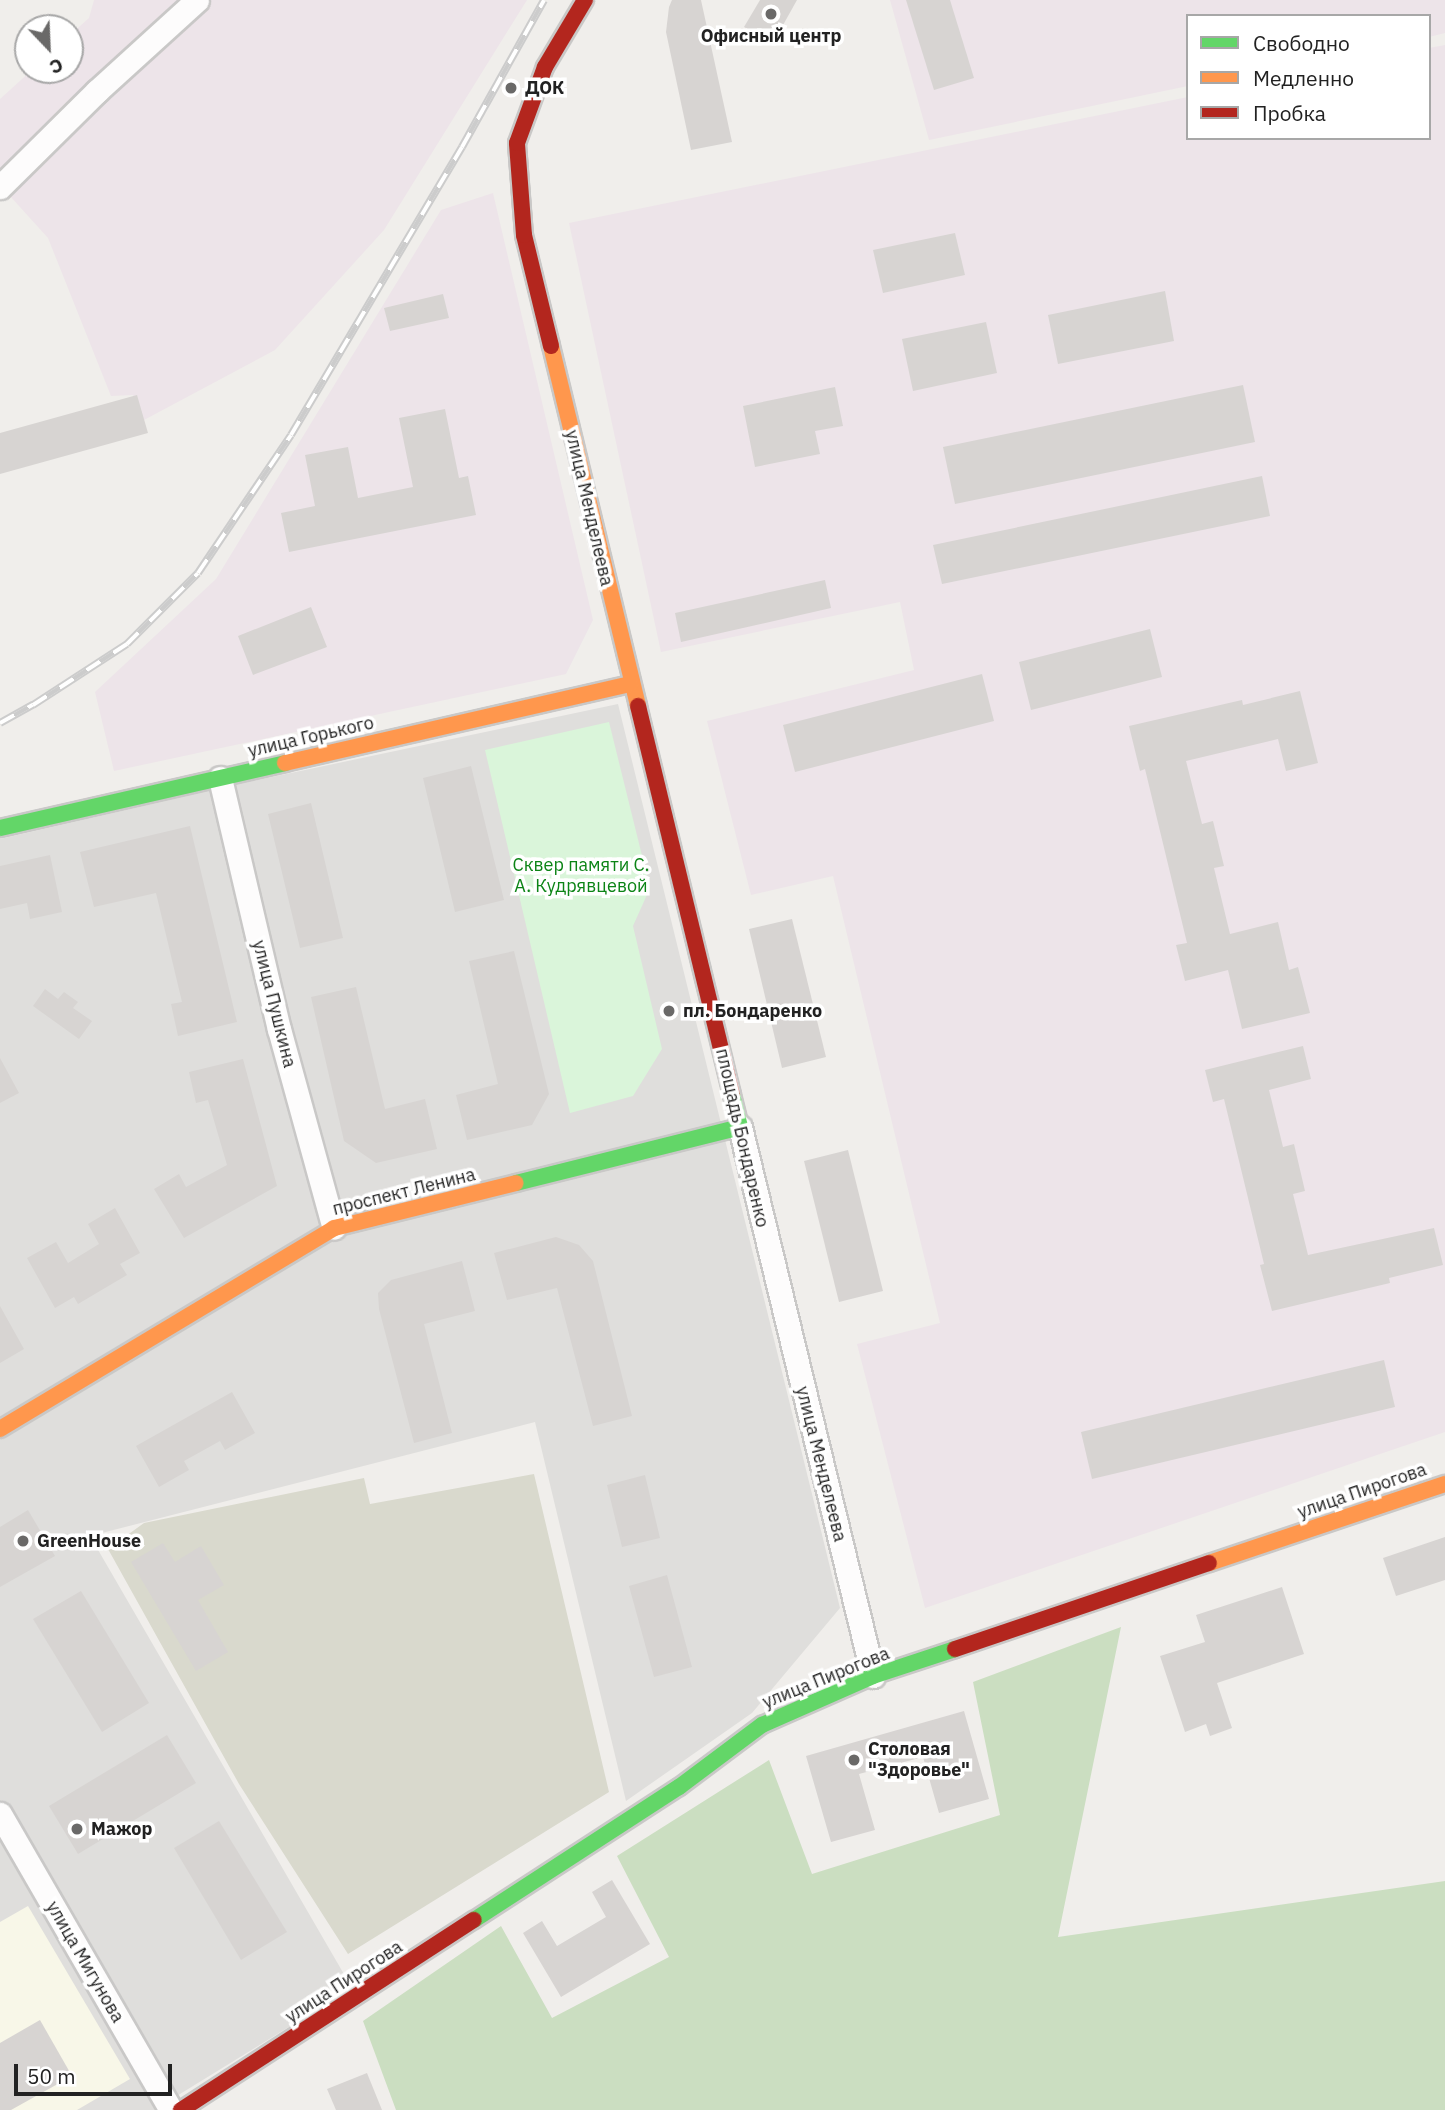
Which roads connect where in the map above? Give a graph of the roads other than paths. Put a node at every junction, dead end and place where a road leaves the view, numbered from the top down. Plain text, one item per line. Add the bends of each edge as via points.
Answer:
1 (197, 0) edge
2 (585, 0) edge
3 (0, 187) edge
4 (630, 684) junction
5 (220, 778) junction
6 (0, 828) edge
7 (715, 1024) joint
8 (740, 1127) junction
9 (334, 1228) junction
10 (770, 1252) joint
11 (0, 1429) edge
12 (1445, 1484) edge
13 (873, 1676) junction
14 (0, 1814) edge
15 (171, 2110) edge
16 (181, 2110) edge

1 - 3 street
2 - 4 street, улица Менделеева via 545,67 517,143 524,235
4 - 5 street, улица Горького
4 - 7 street, улица Менделеева
5 - 6 street, улица Горького
5 - 9 street, улица Пушкина via 279,1029
7 - 8 street, площадь Бондаренко
8 - 9 street, проспект Ленина
8 - 10 street, площадь Бондаренко
9 - 11 street, проспект Ленина
10 - 13 street, улица Менделеева
12 - 13 street, улица Пирогова
13 - 16 street, улица Пирогова via 762,1725 679,1787
14 - 15 street, улица Мигунова

